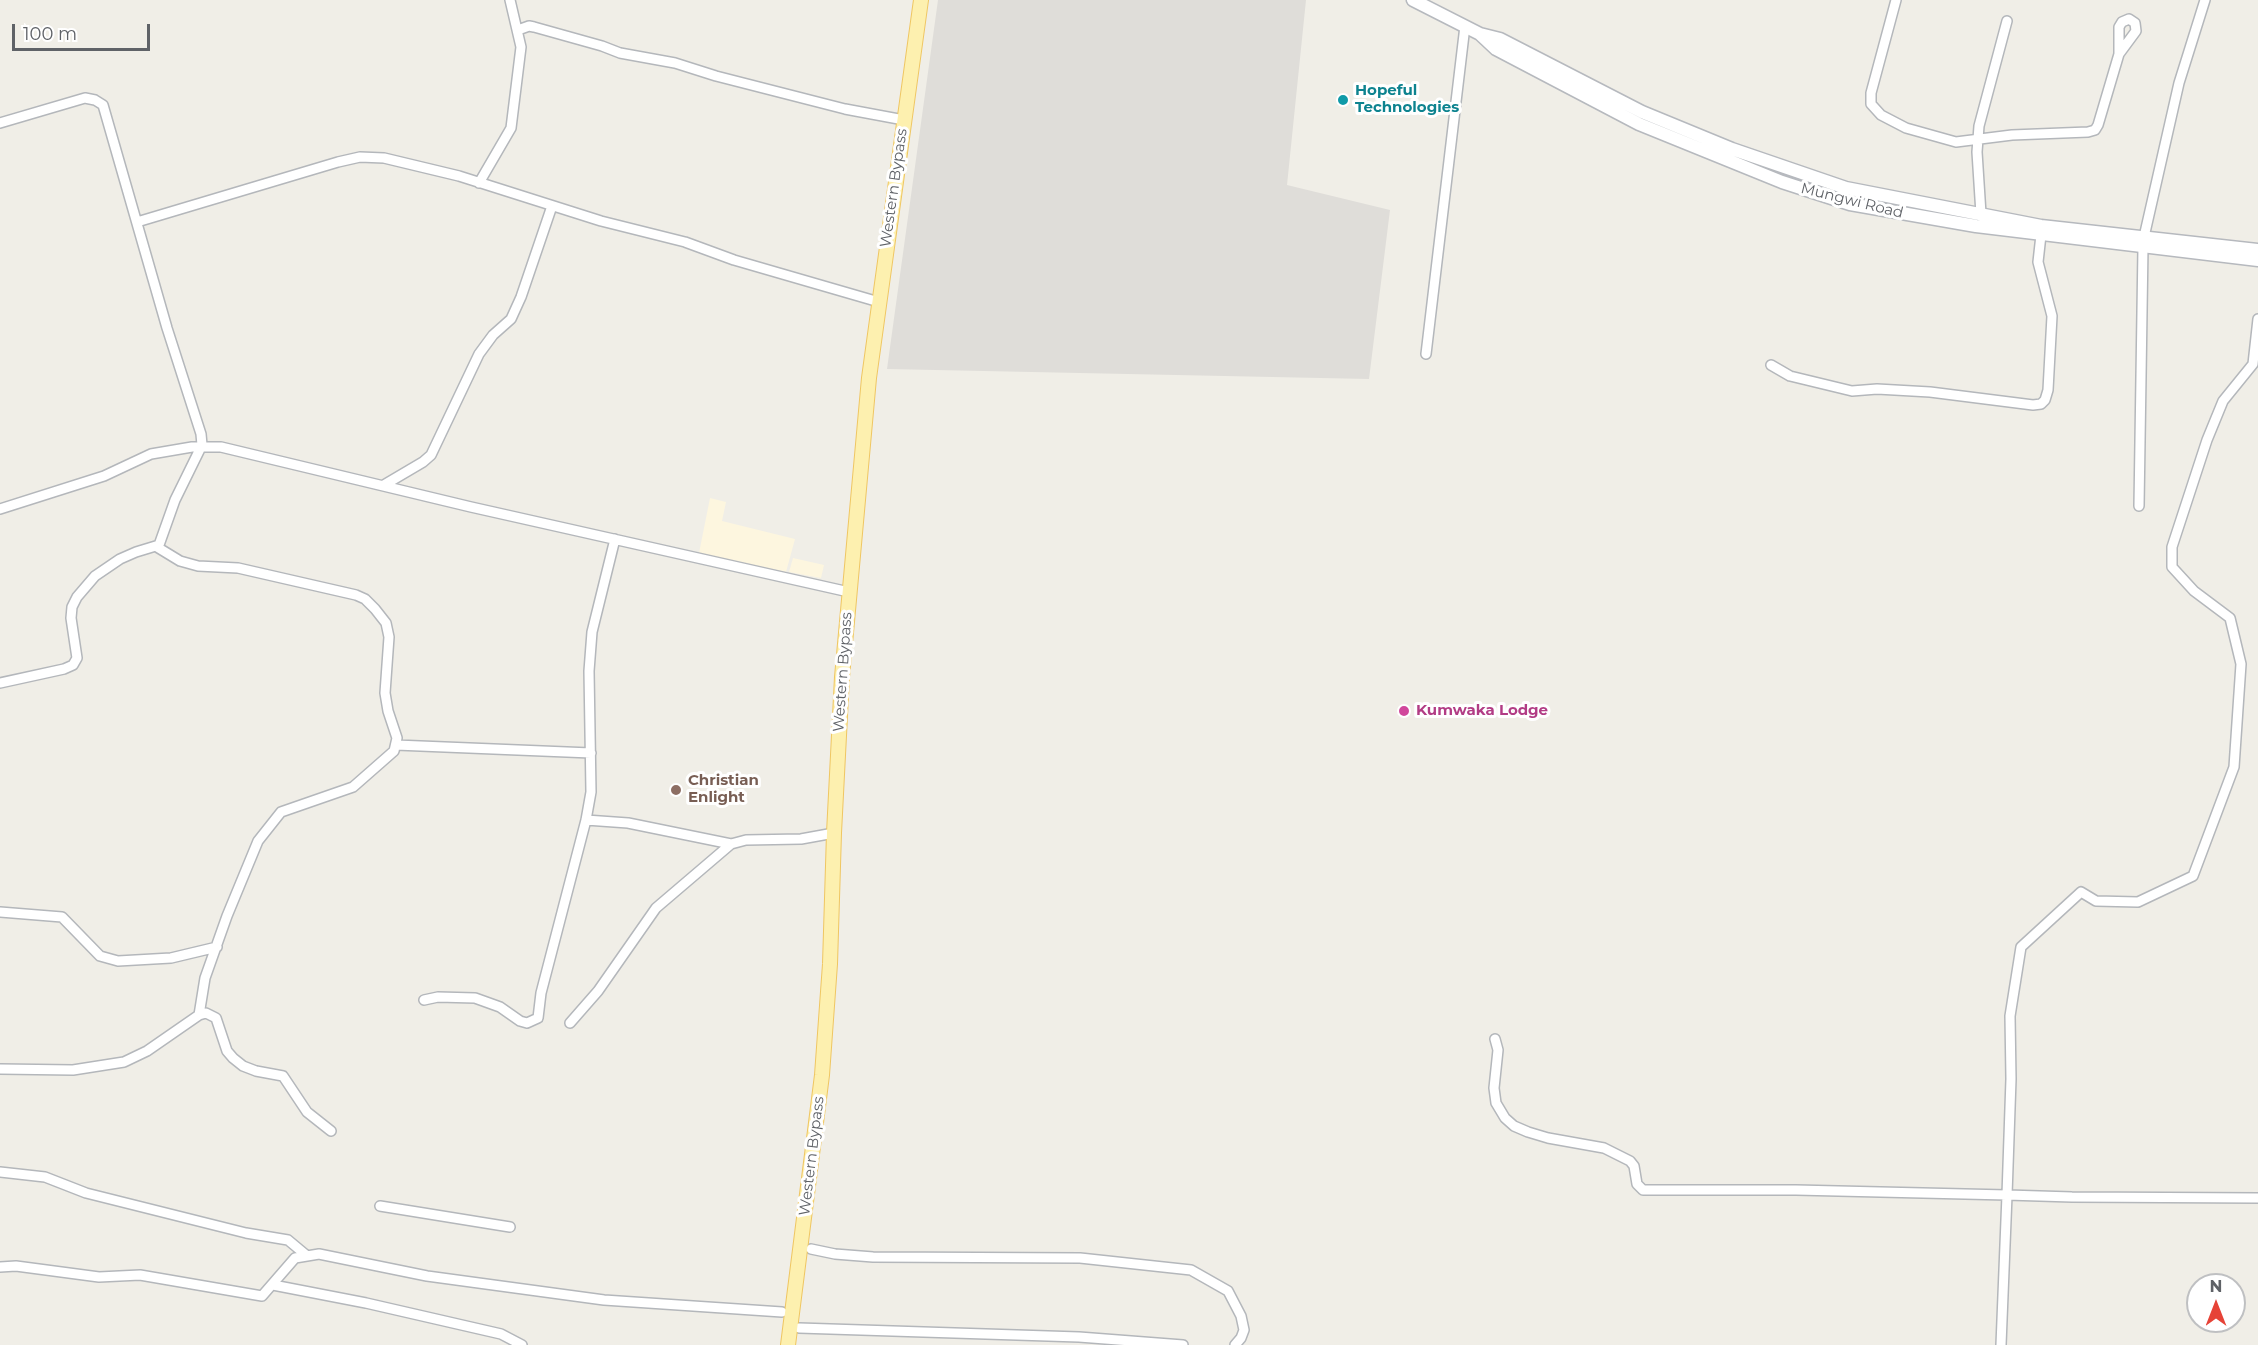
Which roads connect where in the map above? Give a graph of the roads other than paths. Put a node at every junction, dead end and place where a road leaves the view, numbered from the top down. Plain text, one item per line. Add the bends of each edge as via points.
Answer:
1 (510, 0) edge
2 (921, 0) edge
3 (1413, 0) edge
4 (1896, 0) edge
5 (2205, 0) edge
6 (2007, 21) dead end
7 (1465, 26) junction
8 (518, 30) junction
9 (1480, 34) junction
10 (2119, 54) dead end
11 (904, 120) junction
12 (0, 123) edge
13 (1977, 140) junction
14 (479, 183) junction
15 (552, 206) junction
16 (1980, 214) junction
17 (137, 222) junction
18 (2041, 235) junction
19 (2144, 242) junction
20 (2258, 250) edge
21 (2258, 260) edge
22 (879, 302) junction
23 (2258, 319) edge
24 (1426, 354) dead end
25 (1771, 365) dead end
26 (201, 447) junction
27 (384, 485) junction
28 (2139, 506) dead end
29 (0, 509) edge
30 (615, 539) junction
31 (157, 547) junction
32 (849, 592) junction
33 (0, 683) edge
34 (396, 745) junction
35 (591, 753) junction
36 (586, 820) junction
37 (834, 833) junction
38 (731, 844) junction
39 (0, 912) edge
40 (216, 946) junction
41 (424, 1000) dead end
42 (199, 1015) junction
43 (570, 1023) dead end
44 (1495, 1039) dead end
45 (0, 1069) edge
46 (331, 1131) dead end
47 (0, 1172) edge
48 (2007, 1195) junction
49 (2258, 1198) edge
50 (380, 1206) dead end
51 (510, 1227) dead end
52 (811, 1249) dead end
53 (306, 1255) junction
54 (0, 1267) edge
55 (273, 1285) junction
56 (782, 1312) dead end
57 (800, 1328) dead end
58 (522, 1345) edge
59 (788, 1345) edge
60 (1183, 1345) edge
61 (1235, 1345) edge
62 (2001, 1345) edge

1 - 8 street
2 - 11 main road, Western Bypass
3 - 7 main road, Mungwi Road
4 - 13 street via 1871,93 1873,109 1906,128 1956,142
5 - 19 street via 2179,83
6 - 13 street
7 - 9 main road, Mungwi Road
7 - 24 street
8 - 11 street via 534,27 620,53
8 - 14 street via 521,47 511,128
9 - 16 main road, Mungwi Road via 1500,39 1642,112 1787,169 1846,188
9 - 18 main road, Mungwi Road via 1496,49 1639,124 1782,182 1850,204
10 - 13 street via 2095,130
11 - 22 main road, Western Bypass
12 - 17 street via 85,98 95,99 103,105
13 - 16 street
14 - 15 street
14 - 17 street via 398,160 360,157
15 - 22 street
15 - 27 street via 511,319 479,354 431,455
16 - 19 main road, Mungwi Road
17 - 26 street via 201,434
18 - 19 main road, Mungwi Road
18 - 25 street via 2038,262 2052,316 2048,390 2041,404 1930,392 1852,391 1790,376
19 - 20 main road, Mungwi Road
19 - 21 main road, Mungwi Road
19 - 28 street
22 - 32 main road, Western Bypass
23 - 48 street via 2253,364 2223,401 2206,440 2172,547 2172,567 2194,591 2230,618 2241,664 2234,767 2193,876 2138,902 2097,901 2081,892 2021,947 2010,1016
26 - 27 street via 230,448
26 - 29 street via 151,454 104,476
26 - 31 street
27 - 30 street
30 - 32 street
30 - 35 street via 592,632
31 - 33 street via 120,559 95,576 77,597 71,618 77,658 73,665
31 - 34 street via 180,561 198,566 238,568 365,599 386,623 389,637 385,693
32 - 37 main road, Western Bypass
34 - 35 street
34 - 40 street via 353,787 292,807 275,818 258,841
35 - 36 street
36 - 38 street via 628,823
36 - 41 street via 538,1018 527,1023 520,1021 500,1007 476,999
37 - 38 street
37 - 59 main road, Western Bypass via 822,1075
38 - 43 street via 656,908
39 - 40 street via 62,918 100,956 118,961 171,958
40 - 42 street via 205,978
42 - 45 street via 124,1062 73,1070
42 - 46 street via 206,1013 216,1018 233,1058 256,1071 283,1076 307,1112
44 - 48 street via 1498,1050 1494,1088 1496,1103 1505,1118 1528,1132 1604,1148 1630,1161 1637,1184 1643,1190
47 - 53 street via 45,1177 86,1193 288,1240
48 - 49 street
48 - 62 street
50 - 51 street
52 - 61 street via 873,1257 1080,1258 1191,1270 1228,1291 1244,1330
53 - 55 street via 295,1258
53 - 56 street via 604,1300
54 - 55 street via 99,1277 140,1275 262,1296
55 - 58 street via 501,1334
57 - 60 street via 1079,1337

